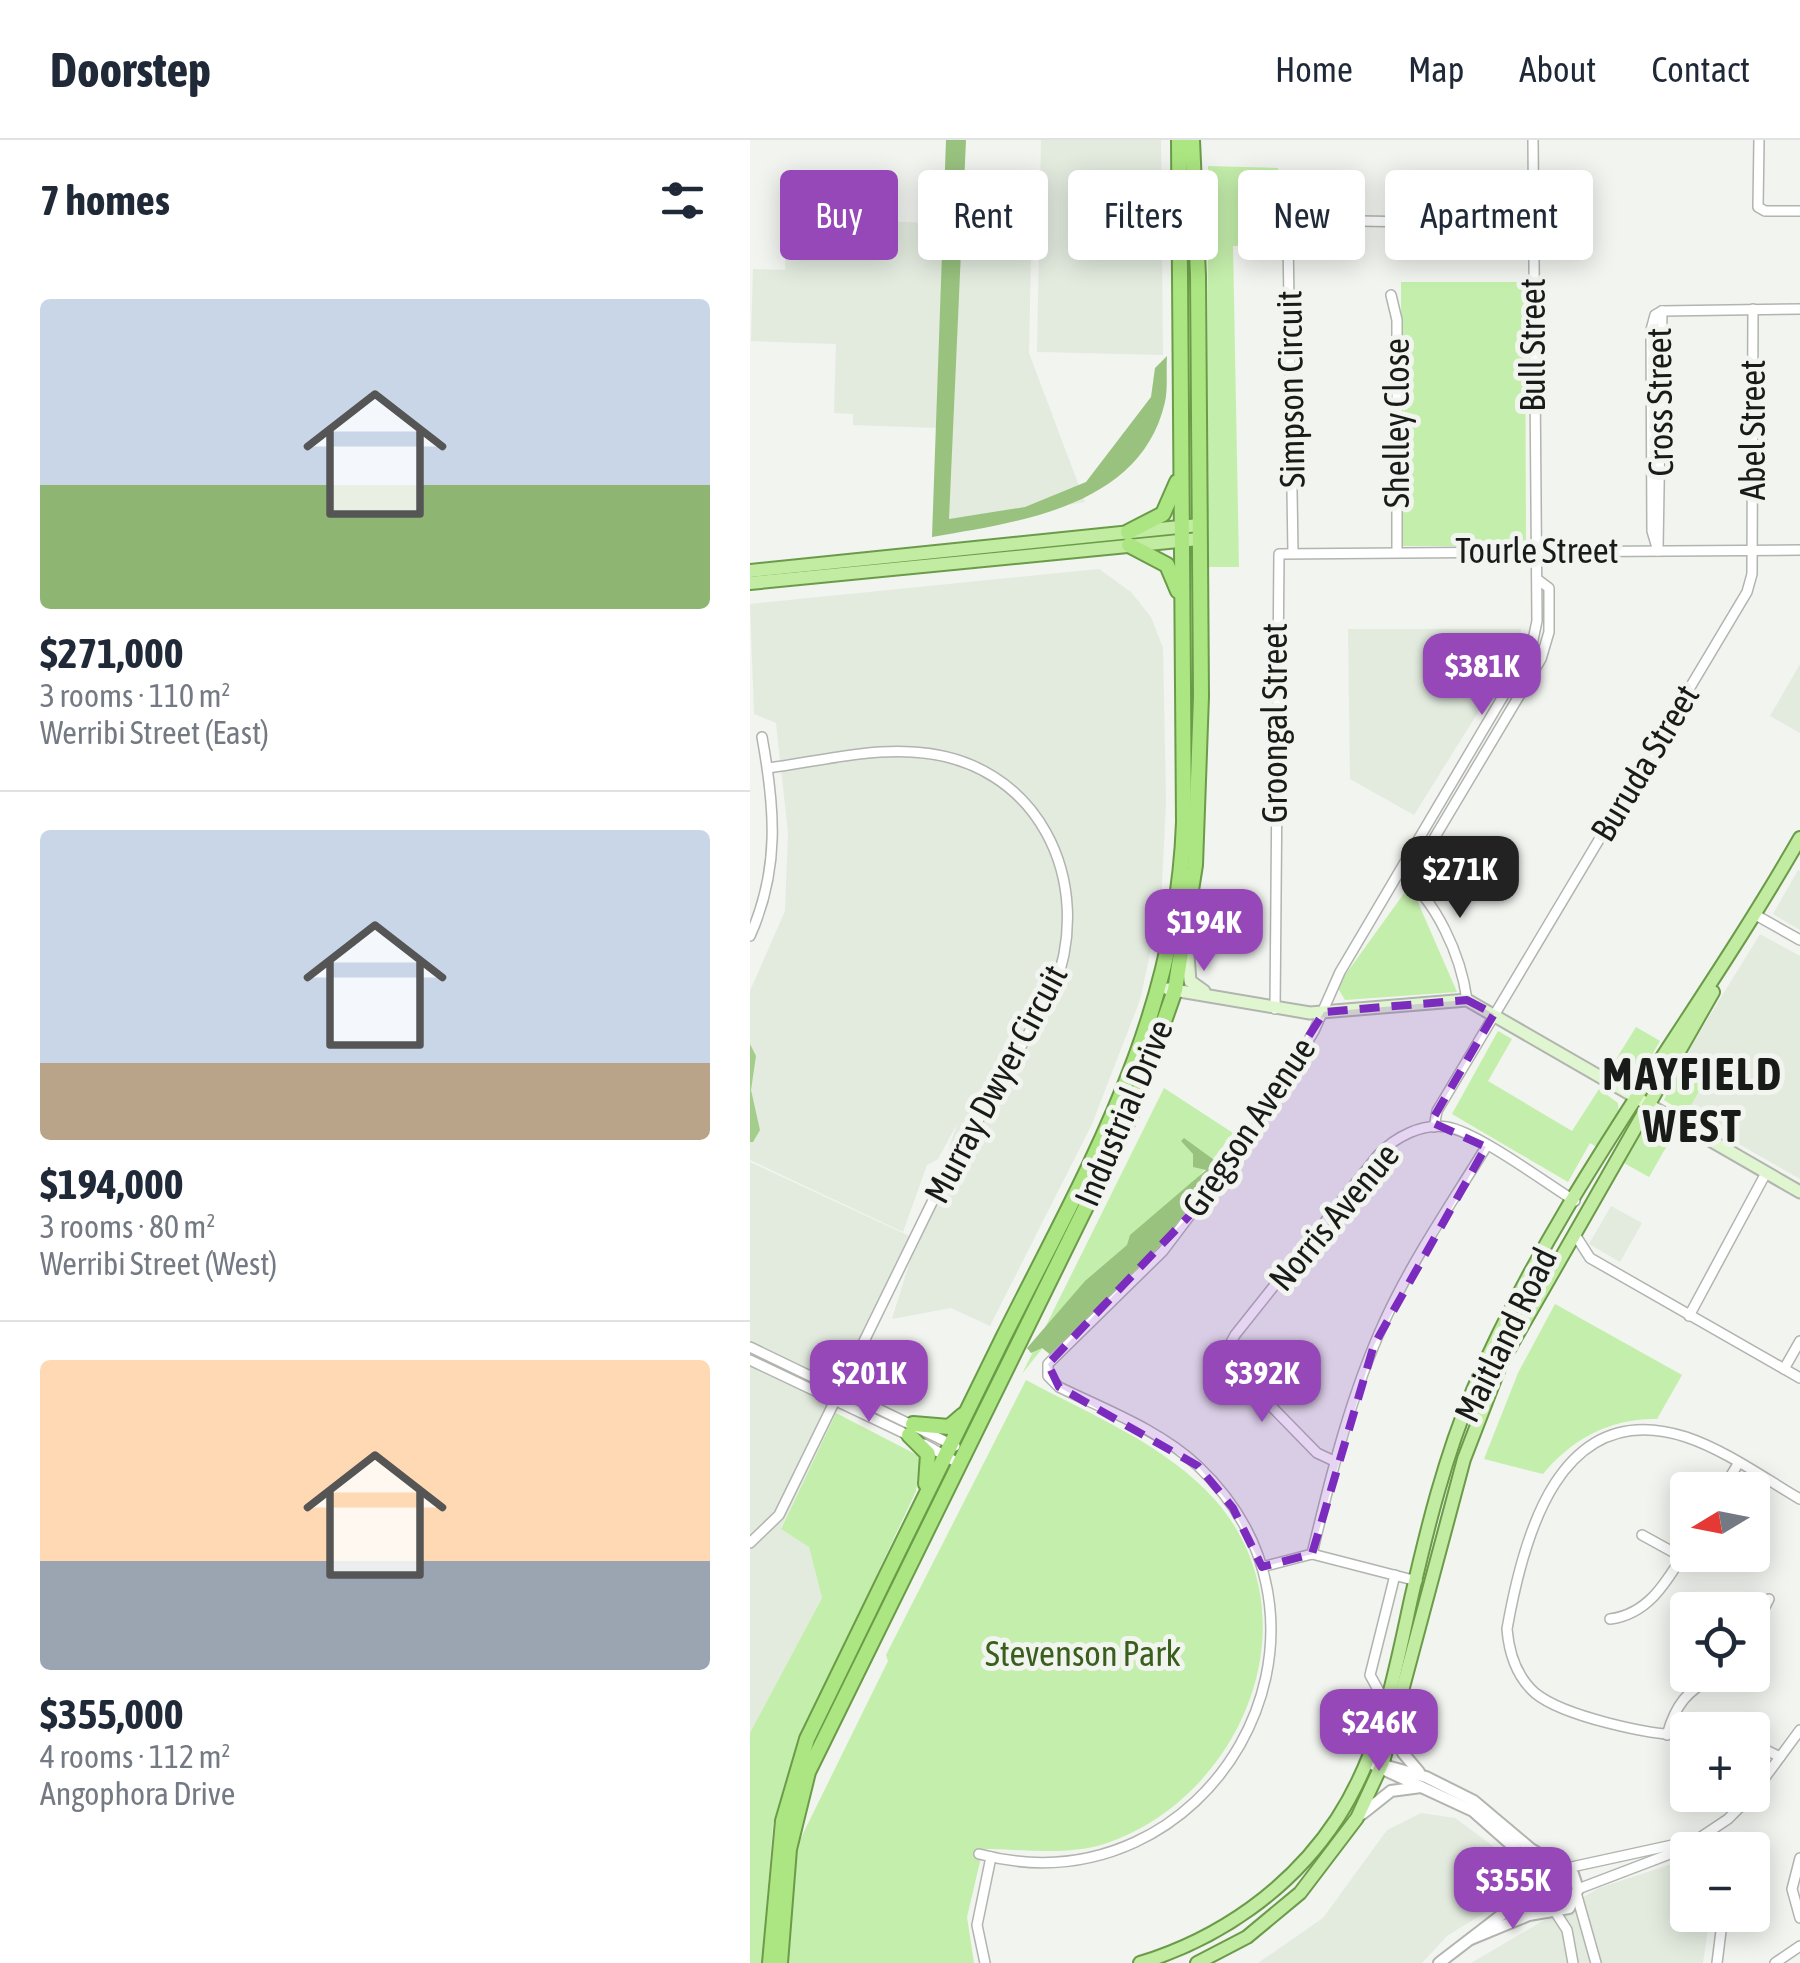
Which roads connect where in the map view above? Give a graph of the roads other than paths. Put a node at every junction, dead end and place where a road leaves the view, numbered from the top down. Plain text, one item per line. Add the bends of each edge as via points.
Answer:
1 (1178, 140) edge
2 (1192, 140) edge
3 (1533, 140) edge
4 (1759, 140) edge
5 (1800, 211) edge
6 (1385, 221) edge
7 (1391, 295) dead end
8 (1753, 309) junction
9 (1800, 310) edge
10 (1182, 465) junction
11 (1183, 532) junction
12 (1199, 532) junction
13 (1129, 538) junction
14 (1752, 550) junction
15 (1800, 550) edge
16 (1536, 551) junction
17 (1658, 551) junction
18 (1293, 552) junction
19 (1397, 552) junction
20 (1276, 557) joint
21 (750, 571) edge
22 (750, 584) edge
23 (1184, 621) junction
24 (762, 737) dead end
25 (768, 768) junction
26 (1800, 838) edge
27 (1400, 872) junction
28 (1754, 914) junction
29 (1186, 933) junction
30 (750, 936) edge
31 (1800, 940) edge
32 (1168, 988) junction
33 (1226, 998) junction
34 (1467, 1000) junction
35 (1275, 1009) junction
36 (1324, 1012) junction
37 (1494, 1014) junction
38 (1641, 1102) junction
39 (1434, 1126) junction
40 (1486, 1147) junction
41 (1766, 1172) junction
42 (1800, 1192) edge
43 (1575, 1200) junction
44 (1573, 1231) junction
45 (1689, 1316) junction
46 (1800, 1341) edge
47 (750, 1347) edge
48 (1223, 1357) junction
49 (1211, 1359) dead end
50 (750, 1360) edge
51 (1784, 1369) junction
52 (1800, 1378) edge
53 (839, 1396) junction
54 (970, 1405) junction
55 (911, 1430) junction
56 (954, 1453) junction
57 (1334, 1461) junction
58 (1738, 1464) junction
59 (1733, 1472) edge
60 (1800, 1499) edge
61 (909, 1532) junction
62 (1642, 1536) dead end
63 (750, 1543) edge
64 (1670, 1551) edge
65 (1312, 1554) junction
66 (1262, 1567) junction
67 (1671, 1572) edge
68 (1395, 1575) junction
69 (1423, 1582) junction
70 (1610, 1619) dead end
71 (1687, 1692) edge
72 (1392, 1708) junction
73 (1800, 1730) edge
74 (1667, 1735) joint
75 (1770, 1753) edge
76 (1780, 1758) junction
77 (1377, 1765) junction
78 (1770, 1771) edge
79 (1426, 1782) junction
80 (1733, 1812) edge
81 (1357, 1818) junction
82 (1710, 1832) edge
83 (1670, 1844) edge
84 (1670, 1852) edge
85 (979, 1854) dead end
86 (990, 1857) junction
87 (1800, 1858) edge
88 (1563, 1867) junction
89 (1530, 1888) junction
90 (1578, 1893) junction
91 (1552, 1913) junction
92 (1800, 1918) edge
93 (1721, 1932) edge
94 (1470, 1939) junction
95 (1800, 1946) edge
96 (770, 1963) edge
97 (780, 1963) edge
98 (985, 1963) edge
99 (1140, 1963) edge
100 (1197, 1963) edge
101 (1439, 1963) edge
102 (1573, 1963) edge
103 (1596, 1963) edge
104 (1716, 1963) edge
105 (1774, 1963) edge

1 - 10 highway, Industrial Drive
2 - 12 highway, Industrial Drive
3 - 16 street, Bull Street
4 - 5 street via 1758,207
6 - 18 street, Simpson Circuit via 1303,220 1288,239
7 - 19 street, Shelley Close via 1397,320
8 - 9 street
8 - 14 street, Abel Street
8 - 17 street, Cross Street via 1662,311
10 - 11 highway, Industrial Drive
10 - 13 highway via 1168,509
11 - 12 main road
11 - 13 main road
11 - 23 highway, Industrial Drive
12 - 29 highway, Industrial Drive via 1197,828
13 - 21 main road
13 - 22 main road
13 - 23 highway via 1167,565
14 - 15 street, Tourle Street
14 - 17 street, Tourle Street
14 - 37 street, Buruda Street via 1747,592
16 - 17 street, Tourle Street
16 - 19 street, Tourle Street
16 - 27 street, Gregson Avenue via 1536,579 1548,588 1549,632 1540,659 1429,848 1414,848
18 - 19 street, Tourle Street
18 - 20 street, Tourle Street
20 - 35 street, Groongal Street
23 - 32 highway, Industrial Drive via 1183,848
24 - 25 street
25 - 30 street via 770,879
25 - 53 street, Murray Dwyer Circuit via 911,752 959,761 1022,800 1054,847 1068,889 1068,942 1053,991 939,1188
26 - 28 main road, Maitland Road
27 - 34 street via 1433,906
27 - 36 street, Gregson Avenue via 1340,972
28 - 31 street
28 - 38 main road, Maitland Road via 1710,998
29 - 32 highway, Industrial Drive
29 - 33 main road via 1192,983
32 - 33 main road
32 - 54 highway, Industrial Drive via 1123,1098
32 - 56 highway, Industrial Drive via 1130,1116
33 - 35 main road
34 - 36 main road
34 - 37 main road
35 - 36 main road
36 - 66 street, Gregson Avenue via 1207,1197 1162,1251 1051,1358 1048,1376 1198,1466 1233,1508
37 - 38 main road
37 - 39 street, Buruda Street
38 - 41 main road
38 - 43 main road, Maitland Road
38 - 44 main road, Maitland Road
39 - 40 street, Norris Avenue via 1460,1131
39 - 48 street, Norris Avenue via 1405,1134 1378,1155
40 - 43 street, Norris Avenue
40 - 57 street via 1386,1318
41 - 42 main road
41 - 45 street
43 - 69 main road, Maitland Road via 1474,1386 1449,1456
44 - 45 street via 1590,1258
44 - 69 main road, Maitland Road via 1489,1391
45 - 51 street
46 - 51 street
47 - 53 street
48 - 49 street
48 - 57 street via 1317,1453
50 - 53 street
51 - 52 street
53 - 55 street
53 - 63 street, Murray Dwyer Circuit via 779,1514
54 - 55 highway via 949,1426
54 - 56 highway, Industrial Drive
55 - 56 street
55 - 61 highway via 929,1463
56 - 61 highway, Industrial Drive
56 - 97 highway, Industrial Drive via 808,1772 789,1850
57 - 65 street
58 - 59 street
58 - 60 street
58 - 74 street via 1685,1436 1648,1431 1594,1444 1548,1487 1512,1600 1509,1647 1536,1694 1576,1712
61 - 96 highway, Industrial Drive via 796,1768 779,1846
62 - 64 street
65 - 66 street
65 - 68 street
66 - 86 street via 1271,1632 1261,1704 1233,1759 1200,1800 1161,1830 1091,1858
67 - 70 street via 1648,1602
68 - 69 street
68 - 72 street via 1370,1675
69 - 72 main road, Maitland Road
71 - 74 street via 1675,1706
72 - 77 main road, Maitland Road
72 - 79 street via 1403,1753
73 - 76 street
75 - 76 street
76 - 78 street
77 - 79 street
77 - 81 main road, Maitland Road
77 - 99 main road, Maitland Road via 1271,1892 1206,1936
79 - 81 street via 1392,1790
79 - 88 street via 1474,1800
79 - 89 street via 1516,1849
80 - 82 street
81 - 100 main road, Maitland Road via 1300,1894 1246,1937
83 - 88 street
84 - 90 street
85 - 86 street
86 - 98 street via 977,1924
87 - 92 street via 1792,1890
88 - 89 street via 1537,1870
88 - 90 street
89 - 91 street via 1536,1906
89 - 94 street
90 - 91 street via 1569,1908
90 - 103 street
91 - 94 street via 1529,1915
91 - 102 street via 1567,1930
93 - 104 street
94 - 101 street
95 - 105 street

